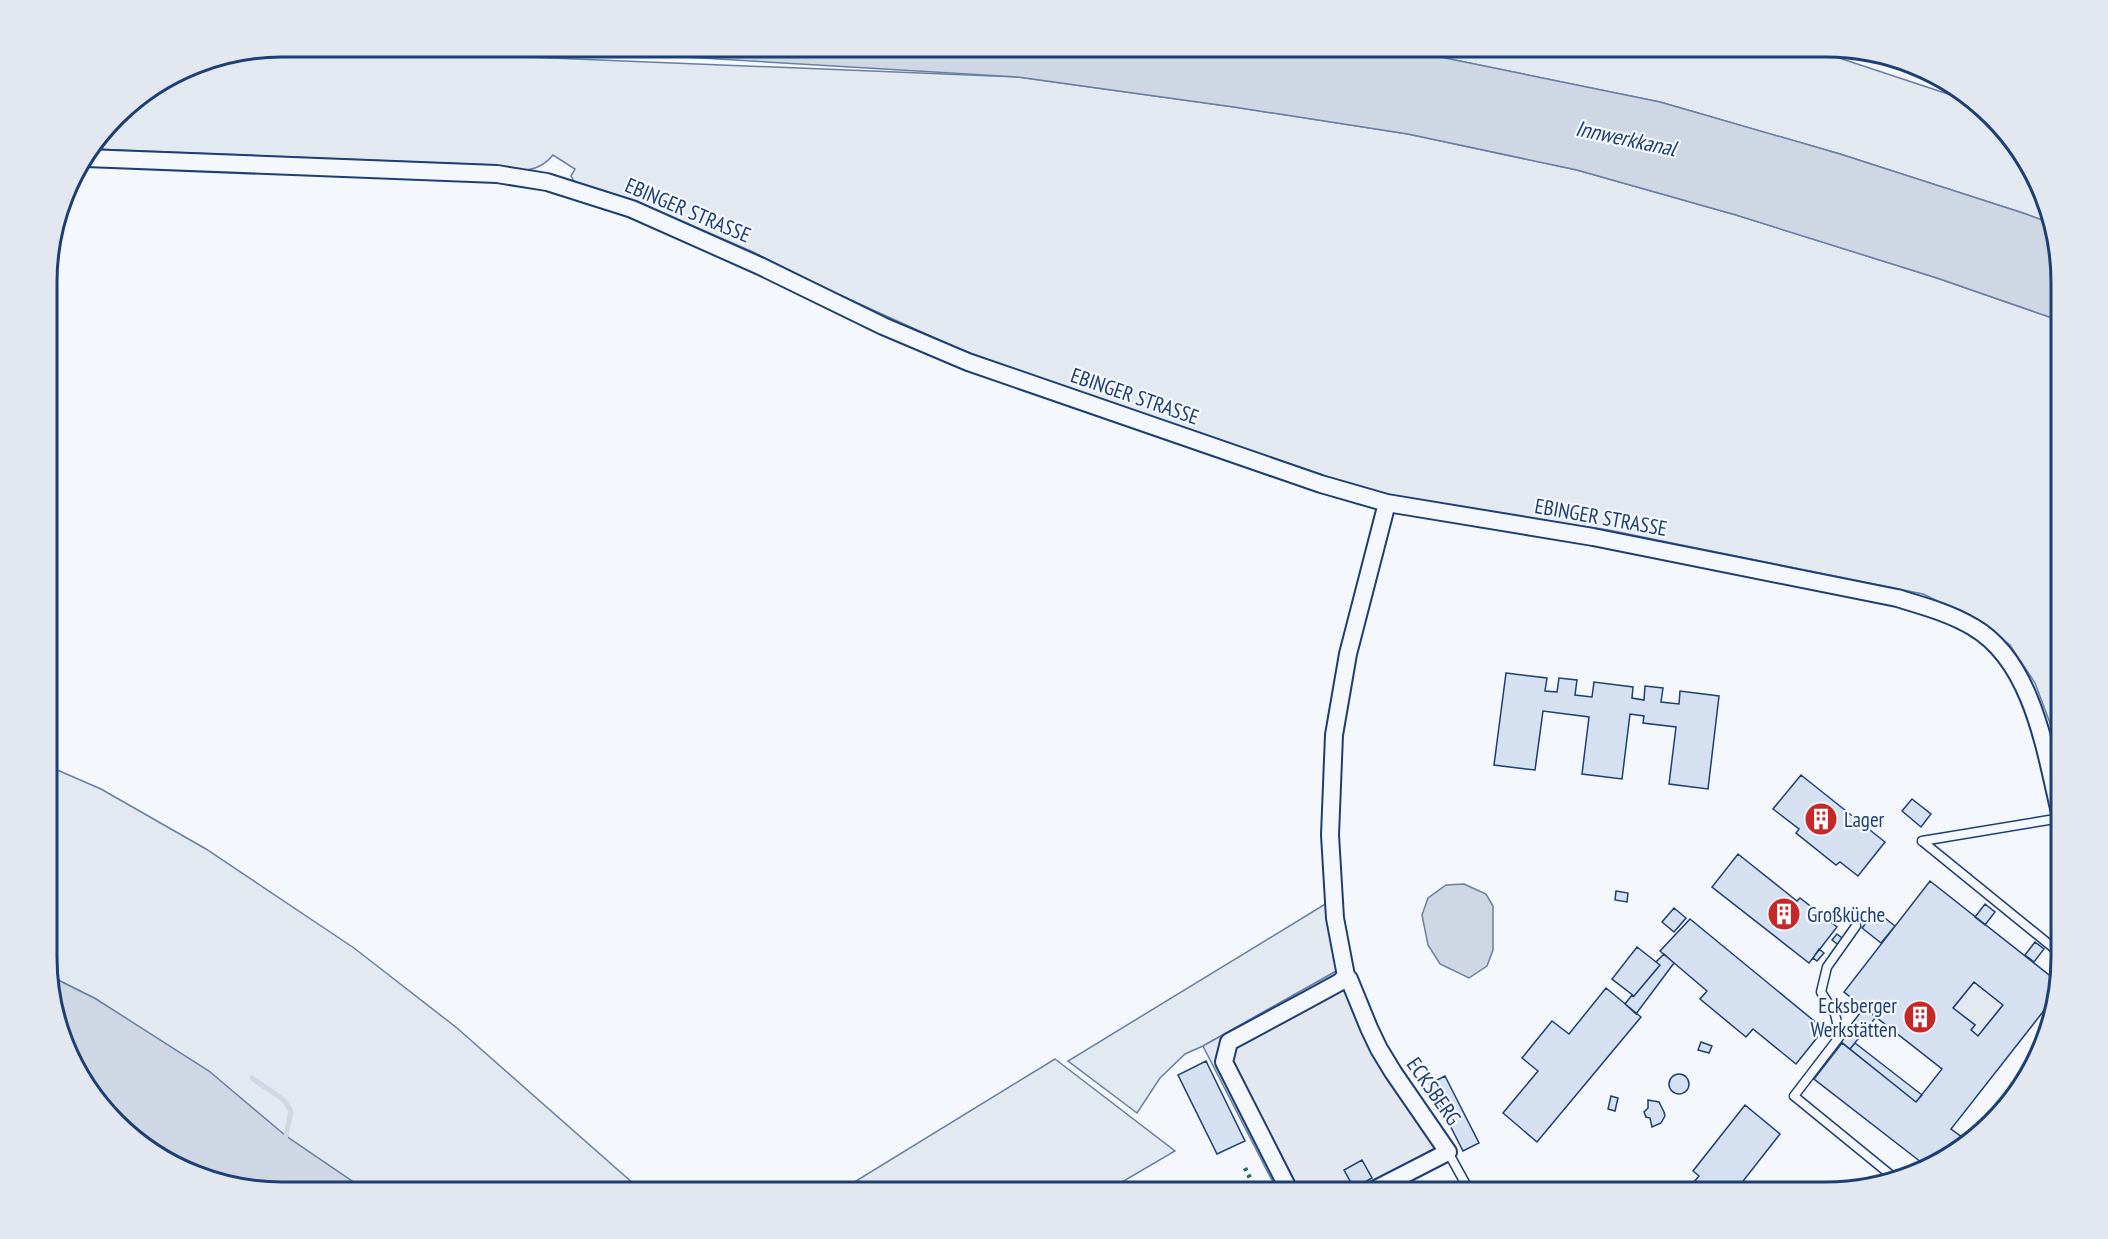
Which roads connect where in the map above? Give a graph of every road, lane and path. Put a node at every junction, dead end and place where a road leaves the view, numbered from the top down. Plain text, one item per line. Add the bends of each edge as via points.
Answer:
1 (94, 158) edge
2 (1387, 502) junction
3 (2051, 774) edge
4 (2051, 820) edge
5 (1856, 926) dead end
6 (2051, 946) edge
7 (1346, 976) junction
8 (1448, 1152) junction
9 (1888, 1173) edge
10 (1285, 1182) edge
11 (1390, 1182) edge
12 (1464, 1182) edge

1 - 2 street, EBINGER STRASSE via 497,174 547,182 632,209 693,234 883,326 968,362 1321,484
2 - 3 street, EBINGER STRASSE via 1593,537 1897,598 1956,618 1992,641 2020,680 2032,704
2 - 7 street, ECKSBERG via 1348,654 1334,735 1331,847 1335,918
4 - 6 lane via 1922,841
5 - 9 lane via 1827,967 1821,992 1835,1014 1840,1036 1794,1096
7 - 8 street, ECKSBERG via 1393,1072
7 - 10 street via 1229,1042 1224,1062
8 - 11 street, ECKSBERG
8 - 12 lane

